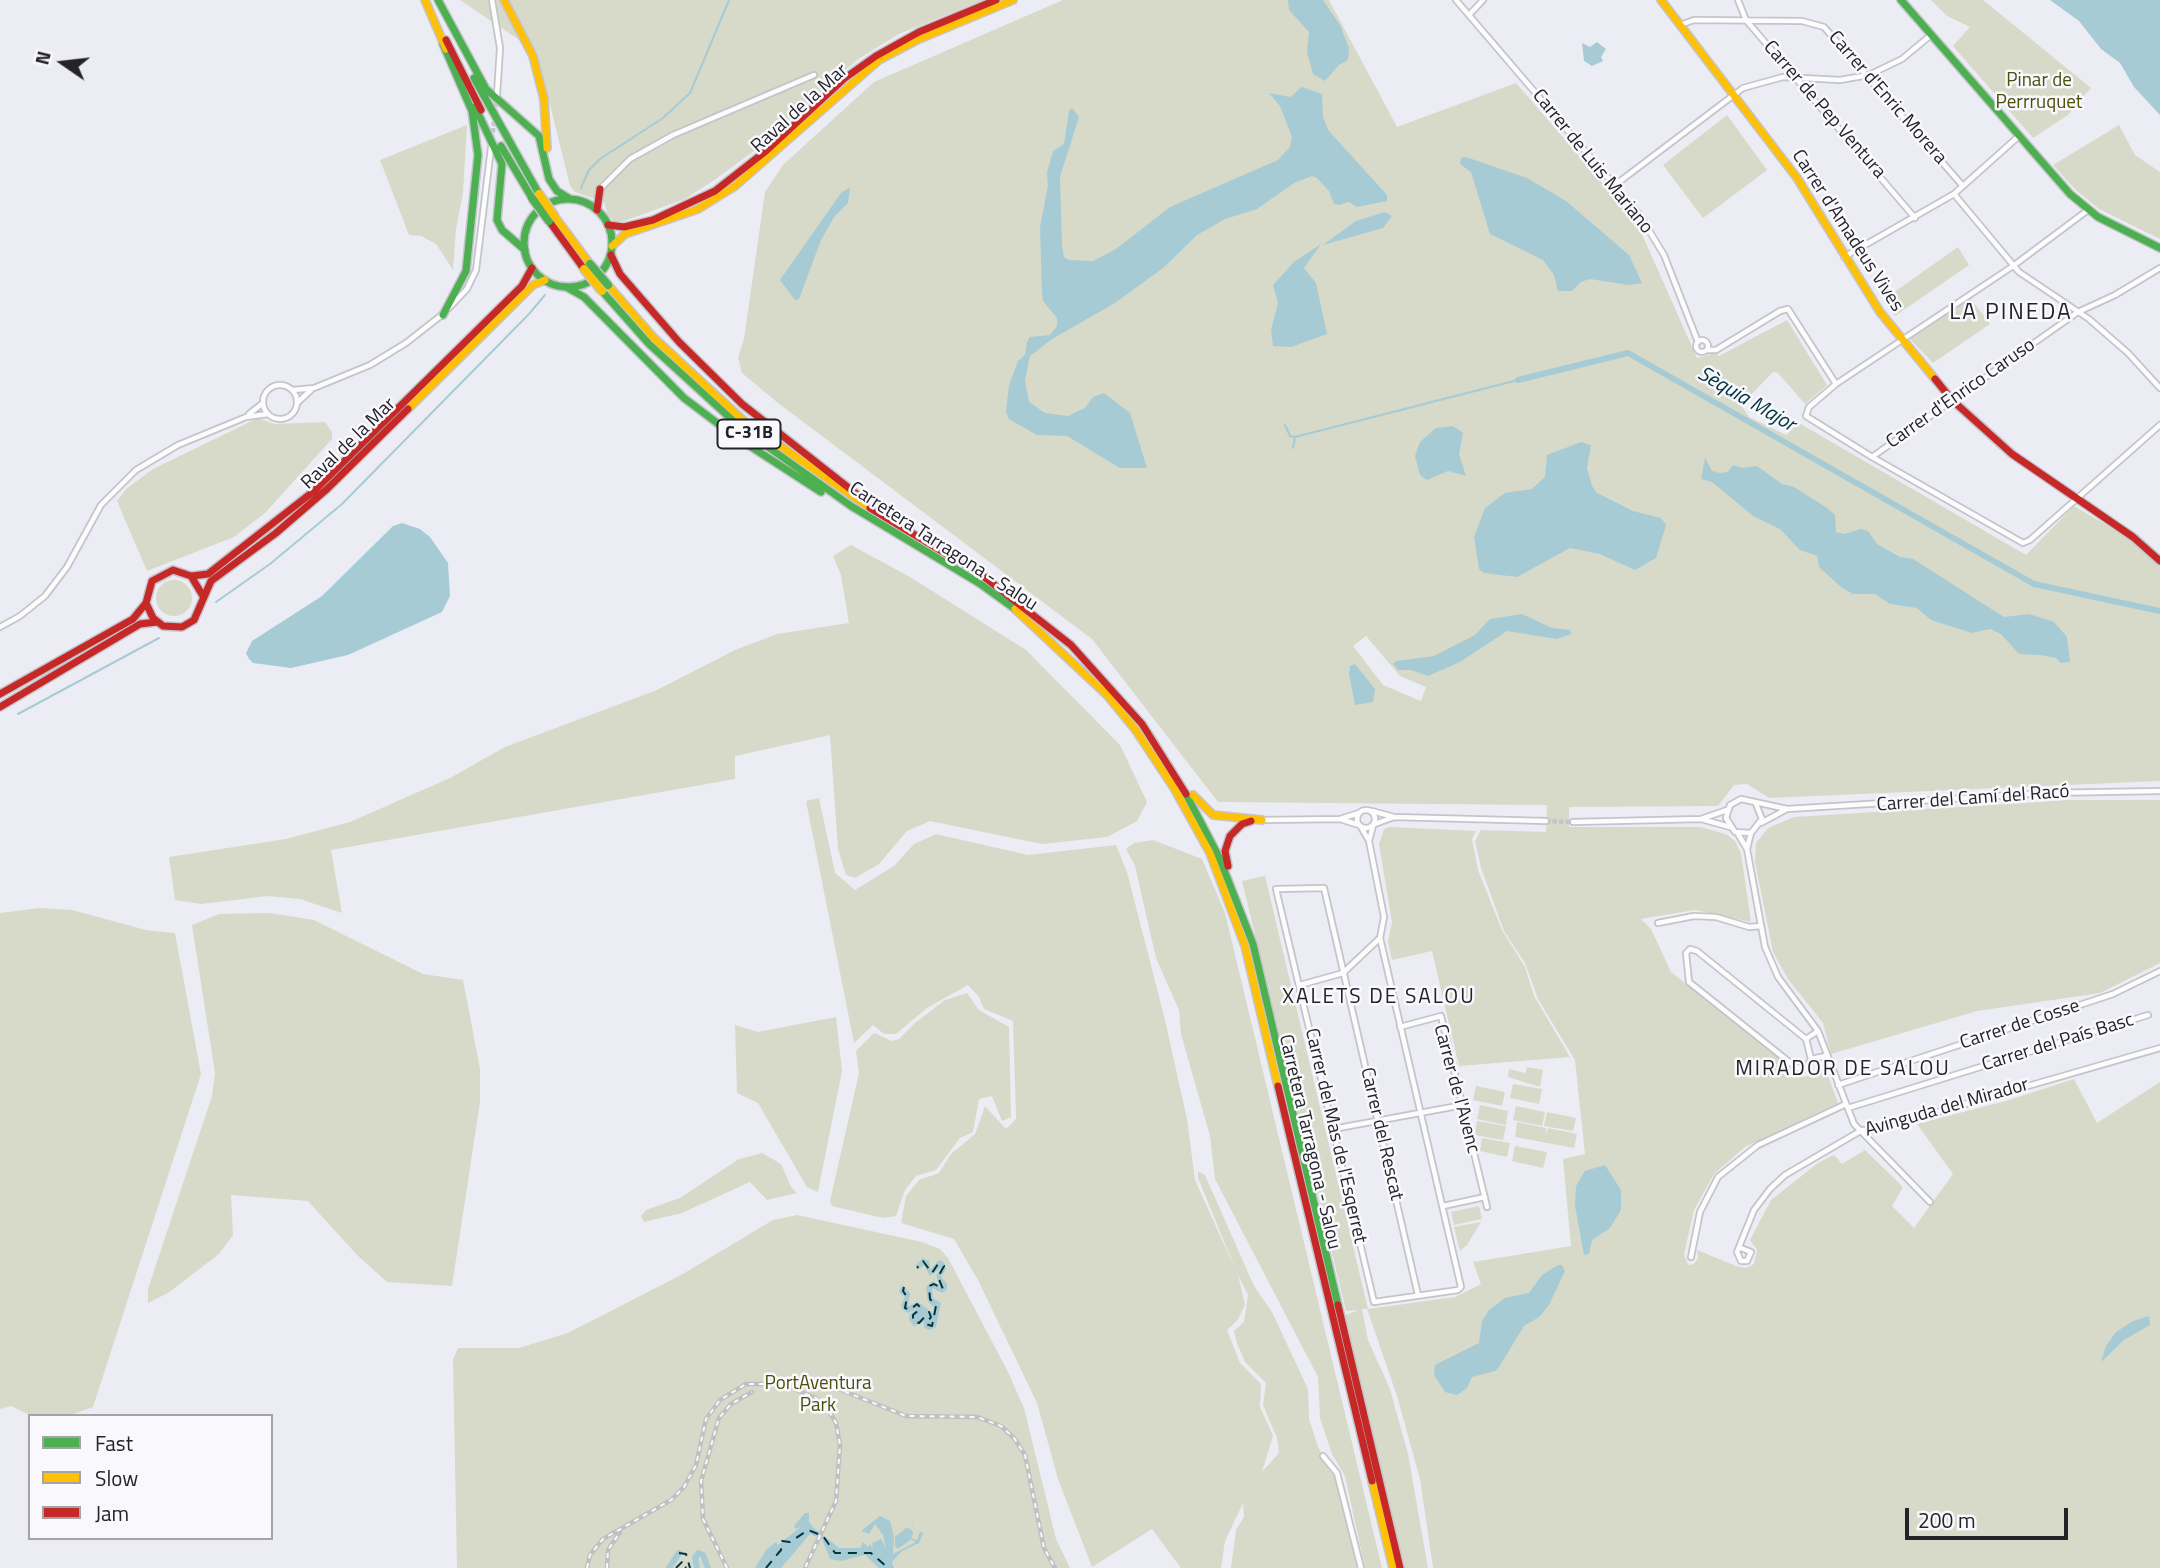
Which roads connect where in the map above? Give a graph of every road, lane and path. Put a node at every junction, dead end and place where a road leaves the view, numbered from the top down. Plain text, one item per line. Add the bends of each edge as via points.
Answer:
1 (426, 0) edge
2 (437, 0) edge
3 (492, 0) edge
4 (504, 0) edge
5 (996, 0) edge
6 (1013, 0) edge
7 (1456, 0) edge
8 (1483, 0) edge
9 (1661, 0) edge
10 (1738, 0) edge
11 (1901, 0) edge
12 (1469, 15) junction
13 (1746, 20) junction
14 (1680, 25) junction
15 (1931, 35) junction
16 (443, 44) junction
17 (814, 75) dead end
18 (1869, 75) junction
19 (1794, 76) junction
20 (498, 95) tunnel mouth
21 (1733, 95) junction
22 (2019, 136) junction
23 (491, 148) tunnel mouth
24 (547, 172) junction
25 (1962, 185) junction
26 (1615, 186) junction
27 (600, 189) junction
28 (1954, 194) junction
29 (536, 196) junction
30 (570, 199) junction
31 (583, 202) junction
32 (597, 210) junction
33 (2088, 210) junction
34 (1915, 218) junction
35 (608, 225) junction
36 (2160, 248) edge
37 (525, 250) junction
38 (611, 251) junction
39 (1843, 257) junction
40 (2013, 266) junction
41 (532, 268) junction
42 (2160, 268) edge
43 (545, 280) junction
44 (566, 287) junction
45 (605, 288) junction
46 (2078, 312) junction
47 (443, 315) junction
48 (1901, 339) junction
49 (1836, 384) junction
50 (314, 388) junction
51 (2160, 388) edge
52 (293, 390) junction
53 (1952, 400) junction
54 (263, 402) junction
55 (298, 403) junction
56 (268, 414) junction
57 (246, 417) junction
58 (2160, 425) edge
59 (1872, 457) junction
60 (2075, 500) junction
61 (919, 538) junction
62 (921, 548) junction
63 (2160, 561) edge
64 (191, 576) junction
65 (203, 596) junction
66 (146, 603) junction
67 (157, 622) junction
68 (0, 627) edge
69 (0, 694) edge
70 (0, 707) edge
71 (1161, 754) junction
72 (2160, 791) edge
73 (1756, 803) junction
74 (1728, 809) junction
75 (1787, 809) junction
76 (1370, 811) junction
77 (1360, 813) junction
78 (1394, 817) junction
79 (1340, 819) junction
80 (1701, 819) junction
81 (1262, 820) junction
82 (1546, 821) tunnel mouth
83 (1573, 822) tunnel mouth
84 (1760, 823) junction
85 (1361, 825) junction
86 (1373, 825) junction
87 (1730, 827) junction
88 (1738, 833) junction
89 (1751, 833) junction
90 (1369, 841) junction
91 (1747, 849) junction
92 (1276, 889) joint
93 (1235, 892) junction
94 (1658, 923) dead end
95 (1761, 926) junction
96 (1380, 938) junction
97 (2160, 971) edge
98 (1343, 973) junction
99 (1300, 985) junction
100 (2148, 1016) dead end
101 (1400, 1027) junction
102 (1818, 1031) junction
103 (1806, 1039) junction
104 (2160, 1048) edge
105 (1826, 1056) junction
106 (1811, 1059) junction
107 (1838, 1085) junction
108 (1463, 1105) junction
109 (1847, 1106) junction
110 (1420, 1113) junction
111 (1378, 1120) junction
112 (1333, 1129) junction
113 (1862, 1130) junction
114 (1485, 1197) junction
115 (1930, 1202) dead end
116 (1443, 1206) junction
117 (1487, 1207) dead end
118 (1741, 1248) dead end
119 (1691, 1256) dead end
120 (1418, 1295) junction
121 (1323, 1456) dead end
122 (1361, 1568) edge
123 (1393, 1568) edge
124 (1400, 1568) edge

1 - 16 main road
1 - 29 main road, C-31B via 495,136
2 - 24 main road via 486,89 539,136
2 - 29 main road, C-31B
3 - 20 street via 499,38
4 - 24 main road via 525,35 538,73 545,111
5 - 35 main road, Raval de la Mar via 919,32 876,56 715,191 653,220 624,227
6 - 38 main road, Raval de la Mar via 879,60 735,186 698,209 625,234
7 - 12 street, Carrer de Luis Mariano
8 - 12 street
9 - 14 main road, Carrer d'Amadeus Vives
10 - 13 street, Carrer de Pep Ventura
11 - 15 main road
12 - 26 street, Carrer de Luis Mariano
13 - 14 street, Carrer d'Enric Morera via 1694,20
13 - 18 street, Carrer d'Enric Morera via 1801,20 1820,25
13 - 19 street, Carrer de Pep Ventura
14 - 21 main road, Carrer d'Amadeus Vives
15 - 18 street via 1902,59
15 - 22 main road
16 - 37 main road via 501,158 503,179 496,208 499,225
16 - 47 main road via 472,111 478,155 467,271
17 - 27 street via 673,135 630,159
18 - 19 street via 1840,80
18 - 25 street, Carrer d'Enric Morera
19 - 21 street via 1760,81
19 - 34 street, Carrer de Pep Ventura
21 - 26 street
21 - 39 main road, Carrer d'Amadeus Vives via 1801,184
22 - 25 street
22 - 33 main road
23 - 47 street via 476,270 467,289
24 - 30 main road via 551,184
25 - 28 street
26 - 49 street, Carrer de Luis Mariano via 1664,255 1698,342 1706,342 1707,350 1716,350 1787,309
27 - 31 main road
27 - 32 main road
28 - 34 street
28 - 40 street
29 - 45 main road, Carretera Tarragona - Salou / C-31B, bridge
30 - 31 main road
30 - 37 main road via 553,202 536,214 527,229
31 - 32 main road
32 - 35 main road
33 - 36 main road
33 - 40 street
34 - 39 street
35 - 38 main road
37 - 41 main road
38 - 44 main road via 594,279
38 - 61 main road via 620,274 679,342 742,404 806,457
39 - 48 main road, Carrer d'Amadeus Vives
40 - 46 street
40 - 48 street
41 - 43 main road
41 - 64 main road, Raval de la Mar via 527,281 508,301 314,491 208,574
42 - 46 street, Carrer d'Enrico Caruso
43 - 44 main road
43 - 65 main road, Raval de la Mar via 533,285 327,489 211,581
44 - 62 main road via 584,297 684,398 733,435 849,510
45 - 61 main road, Carretera Tarragona - Salou / C-31B via 744,421 854,499
45 - 62 main road, Carretera Tarragona - Salou / C-31B via 649,344 740,427 851,506
46 - 51 street via 2128,353
46 - 53 street, Carrer d'Enrico Caruso
47 - 50 street via 370,365
48 - 49 street
48 - 53 main road, Carrer d'Amadeus Vives
49 - 59 street via 1806,411 1808,420
50 - 52 street
50 - 55 street
52 - 54 street via 273,387
52 - 55 street
53 - 59 street, Carrer d'Enrico Caruso
53 - 60 main road, Carrer d'Amadeus Vives via 2012,454
54 - 56 street
54 - 57 street
55 - 56 street via 288,418 280,420
56 - 57 street
57 - 68 street via 171,449 136,470 101,505 67,567 45,596
58 - 60 street
59 - 60 street via 2023,543
60 - 63 main road, Carrer d'Amadeus Vives via 2133,537
61 - 71 main road, Carretera Tarragona - Salou / C-31B via 983,576 1071,645 1128,707
62 - 123 main road, Carretera Tarragona - Salou / C-31B via 1031,621 1099,686 1164,771 1210,853 1245,946
64 - 65 main road
64 - 66 main road, Raval de la Mar via 179,571 161,574 149,585
65 - 67 main road, Raval de la Mar via 201,609 188,624 169,627
66 - 67 main road
66 - 69 main road, Raval de la Mar via 133,619
67 - 70 main road, Raval de la Mar via 140,624
71 - 81 main road via 1208,812
71 - 93 main road, Carretera Tarragona - Salou / C-31B via 1207,830
72 - 75 street, Carrer del Camí del Racó
73 - 74 street via 1741,799
73 - 75 street, Carrer del Camí del Racó
73 - 84 street via 1762,815
74 - 80 street
74 - 87 street
75 - 84 street, Carrer del Camí del Racó
76 - 77 street
76 - 78 street
76 - 86 street
77 - 79 street
77 - 85 street
78 - 82 street
78 - 86 street
79 - 81 street
79 - 85 street
80 - 83 street
80 - 87 street
81 - 93 main road via 1242,824 1226,846
84 - 89 street
85 - 86 street
85 - 90 street
86 - 90 street
87 - 88 street
88 - 89 street
88 - 91 street
89 - 91 street
90 - 96 street via 1384,916
91 - 95 street
92 - 98 street, Carrer del Rescat via 1324,888
92 - 99 street, Carrer del Mas de l'Esqerret
93 - 124 main road, Carretera Tarragona - Salou / C-31B via 1271,1017
94 - 95 street via 1694,916
95 - 102 street via 1778,977
96 - 98 street
96 - 101 street
97 - 107 street, Carrer de Cosse via 2113,994
98 - 99 street
98 - 111 street, Carrer del Rescat
99 - 112 street, Carrer del Mas de l'Esqerret
100 - 109 street, Carrer del País Basc
101 - 108 street, Carrer de l'Avenc via 1441,1016
101 - 110 street
102 - 103 street
102 - 105 street
103 - 106 street
103 - 106 street via 1698,951 1686,953 1689,982 1793,1065 1802,1070
104 - 113 street, Avinguda del Mirador
105 - 106 street
105 - 107 street
107 - 109 street
108 - 110 street
108 - 114 street, Carrer de l'Avenc
109 - 113 street via 1854,1124
109 - 119 street, Carrer del País Basc via 1758,1145 1718,1177 1699,1212
110 - 111 street
110 - 116 street
111 - 112 street
111 - 120 street, Carrer del Rescat
112 - 120 street, Carrer del Mas de l'Esqerret via 1374,1302
113 - 115 street
113 - 118 street, Avinguda del Mirador via 1793,1170 1770,1189 1754,1210
114 - 116 street
114 - 117 street, Carrer de l'Avenc
116 - 120 street via 1459,1288
121 - 122 street via 1337,1473

